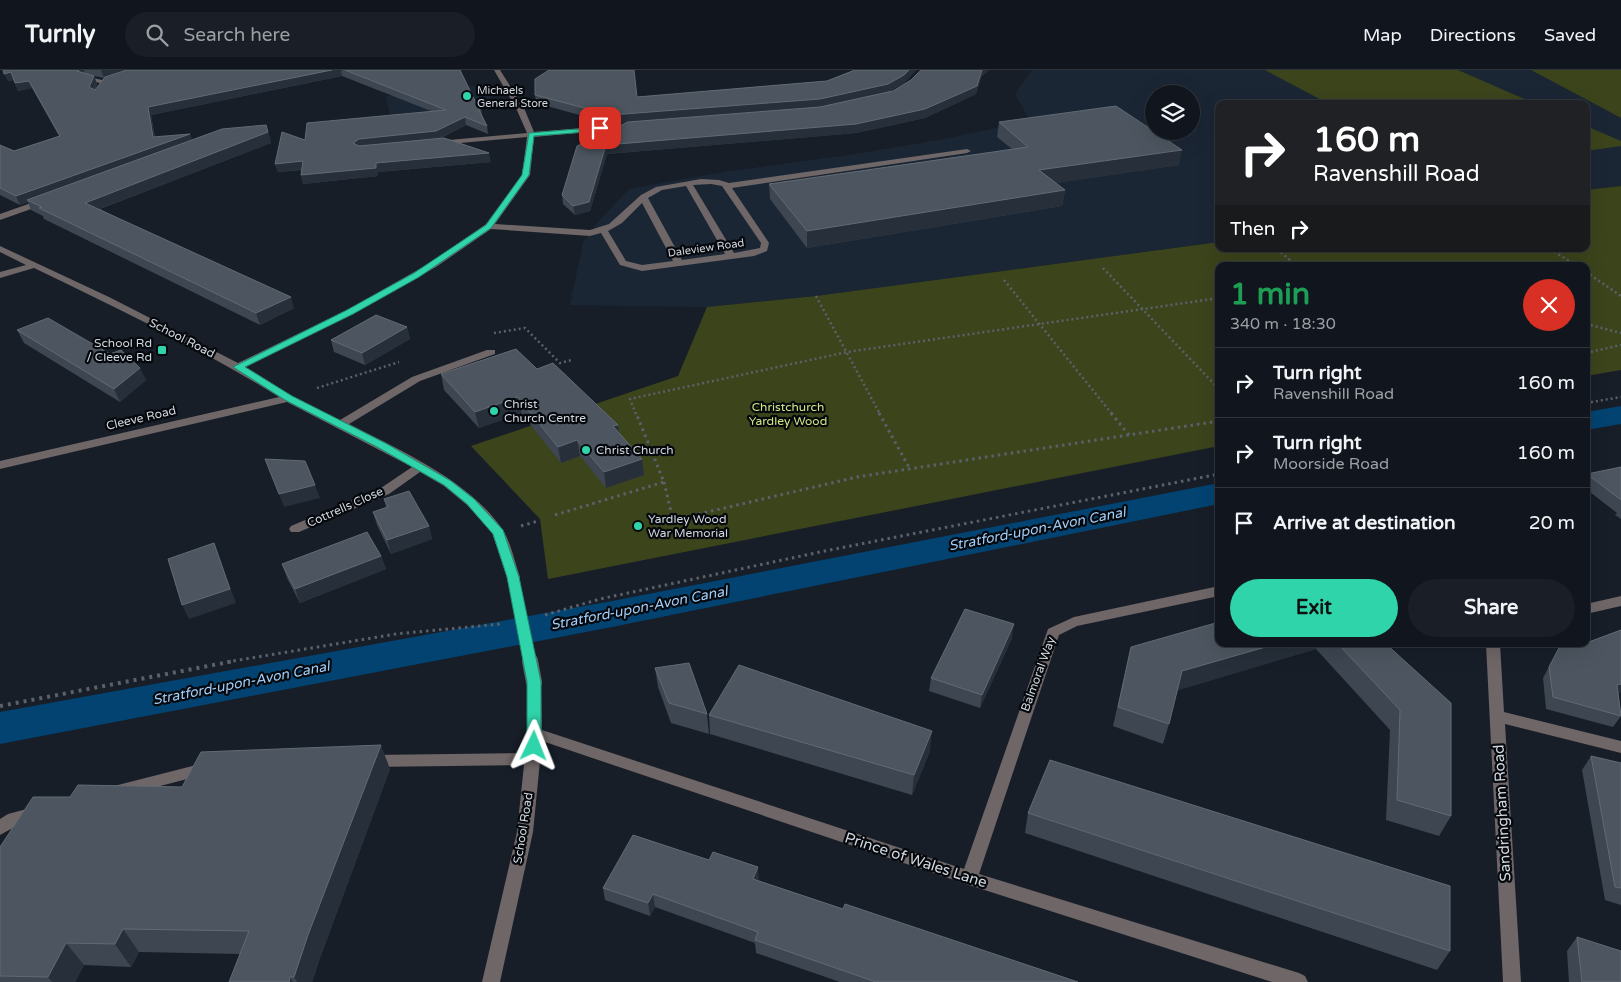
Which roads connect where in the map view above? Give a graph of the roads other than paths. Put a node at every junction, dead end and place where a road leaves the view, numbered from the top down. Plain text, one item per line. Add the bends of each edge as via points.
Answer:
1 (497, 70) edge
2 (85, 78) edge
3 (112, 80) edge
4 (104, 82) junction
5 (97, 94) edge
6 (644, 125) edge
7 (531, 134) junction
8 (427, 144) edge
9 (967, 152) dead end
10 (689, 184) junction
11 (726, 186) junction
12 (54, 198) edge
13 (644, 198) junction
14 (0, 217) edge
15 (489, 226) junction
16 (604, 231) junction
17 (0, 249) edge
18 (730, 256) junction
19 (679, 263) junction
20 (35, 265) junction
21 (0, 275) edge
22 (492, 352) dead end
23 (238, 367) junction
24 (288, 398) junction
25 (340, 425) junction
26 (0, 465) edge
27 (420, 467) junction
28 (295, 529) dead end
29 (1215, 592) edge
30 (1621, 601) edge
31 (1590, 608) edge
32 (1493, 647) edge
33 (1497, 716) junction
34 (535, 733) junction
35 (1621, 747) edge
36 (532, 758) junction
37 (356, 762) edge
38 (220, 767) edge
39 (108, 794) edge
40 (52, 809) edge
41 (0, 828) edge
42 (969, 878) junction
43 (491, 982) edge
44 (1299, 982) edge
45 (1512, 982) edge

1 - 7 street
2 - 4 street
3 - 4 street
4 - 5 street
6 - 7 street
7 - 8 street
7 - 15 street via 526,175
9 - 11 street
10 - 11 street via 712,181
10 - 13 street via 660,188
10 - 18 street
11 - 18 street, Daleview Road via 765,243 764,249 754,253
12 - 14 street
13 - 16 street via 622,220
13 - 19 street
15 - 16 street via 590,233
15 - 23 street via 416,275 350,312
16 - 19 street, Daleview Road via 623,263 642,268
17 - 20 street, School Road
18 - 19 street, Daleview Road
20 - 21 street
20 - 23 street, School Road
22 - 25 street via 416,379
23 - 24 street, School Road
24 - 25 street, School Road
24 - 26 street, Cleeve Road
25 - 27 street, School Road
27 - 28 street, Cottrells Close via 384,491
27 - 34 street, School Road, bridge via 448,483 498,532 513,577 534,682
29 - 42 street, Balmoral Way via 1074,622 1053,632
30 - 31 street
32 - 33 street, Sandringham Road
33 - 35 street
33 - 45 street, Sandringham Road
34 - 36 street, School Road
34 - 42 street, Prince of Wales Lane
36 - 37 street
36 - 43 street, School Road via 525,832
38 - 39 street via 201,768
40 - 41 street via 14,819
42 - 44 street, Prince of Wales Lane

